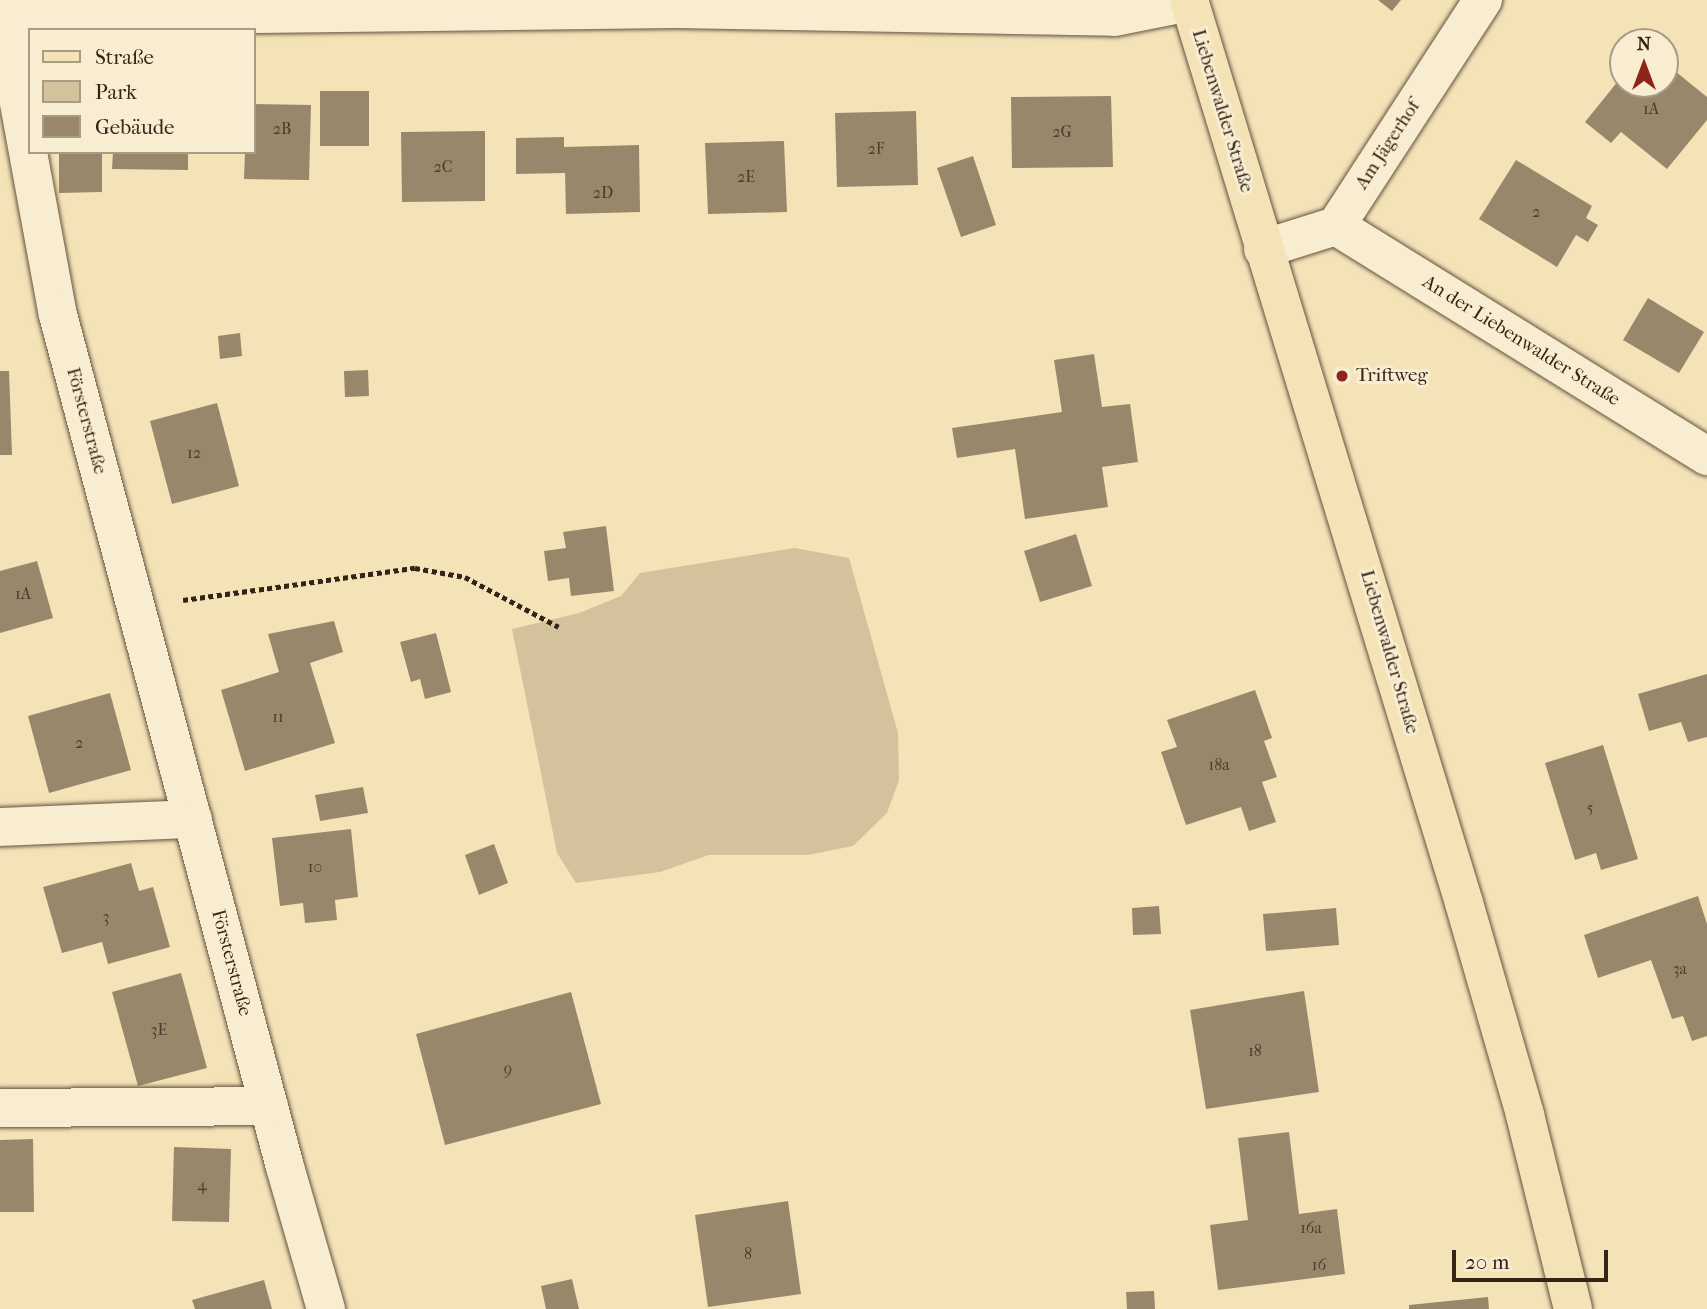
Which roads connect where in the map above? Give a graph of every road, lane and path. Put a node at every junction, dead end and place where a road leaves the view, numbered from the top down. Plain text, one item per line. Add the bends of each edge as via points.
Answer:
1 (1483, 0) edge
2 (1189, 1) edge
3 (249, 8) edge
4 (7, 17) edge
5 (28, 152) edge
6 (28, 154) edge
7 (1336, 226) junction
8 (1263, 249) junction
9 (1707, 456) edge
10 (137, 606) junction
11 (559, 628) dead end
12 (193, 819) junction
13 (0, 827) edge
14 (269, 1107) junction
15 (0, 1108) edge
16 (326, 1309) edge
17 (1573, 1309) edge

1 - 7 street, Am Jägerhof
2 - 3 street via 1115,17
2 - 8 main road, Liebenwalder Straße
3 - 4 street
4 - 5 street, Försterstraße
6 - 10 street, Försterstraße via 58,315
7 - 8 street
7 - 9 street, An der Liebenwalder Straße
8 - 17 main road, Liebenwalder Straße via 1464,903 1525,1115
10 - 11 path via 415,568 465,577
10 - 12 street, Försterstraße
12 - 13 street
12 - 14 street, Försterstraße
14 - 15 street
14 - 16 street, Försterstraße

